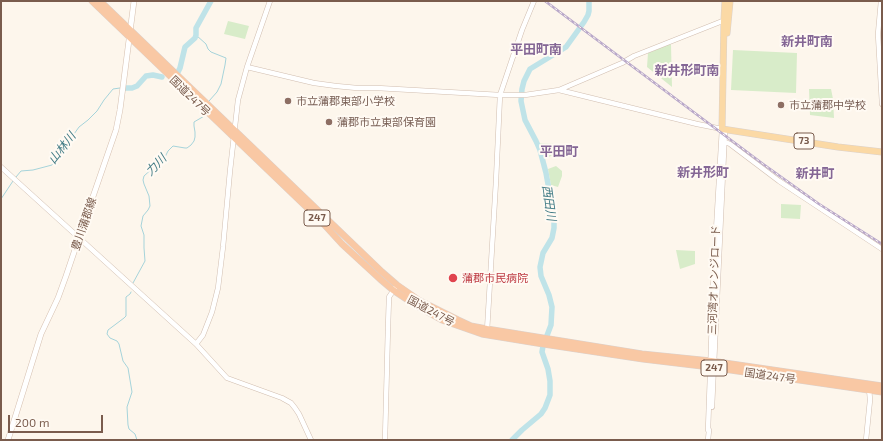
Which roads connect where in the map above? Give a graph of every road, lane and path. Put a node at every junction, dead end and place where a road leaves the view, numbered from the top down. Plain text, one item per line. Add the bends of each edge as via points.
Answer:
1 (92, 1) edge
2 (100, 1) edge
3 (134, 1) edge
4 (270, 1) edge
5 (534, 1) edge
6 (725, 1) edge
7 (730, 1) edge
8 (881, 1) edge
9 (724, 21) junction
10 (130, 30) junction
11 (129, 37) junction
12 (247, 67) junction
13 (559, 90) junction
14 (500, 95) junction
15 (882, 104) edge
16 (724, 129) junction
17 (236, 131) junction
18 (234, 138) junction
19 (725, 142) junction
20 (882, 152) edge
21 (1, 167) edge
22 (79, 238) junction
23 (882, 249) edge
24 (395, 288) junction
25 (486, 332) junction
26 (196, 344) junction
27 (712, 365) junction
28 (882, 386) edge
29 (869, 388) junction
30 (882, 392) edge
31 (8, 440) edge
32 (311, 440) edge
33 (385, 440) edge
34 (708, 440) edge
35 (866, 440) edge

1 - 11 highway, 国道247号 / 247
2 - 10 highway, 国道247号 / 247
3 - 10 main road, 豊川蒲郡線
4 - 12 street
5 - 14 street
6 - 9 main road
7 - 16 main road
8 - 15 street via 878,43
9 - 13 street via 634,56
9 - 16 main road
10 - 11 main road, 豊川蒲郡線
10 - 17 highway, 国道247号 / 247
11 - 18 highway, 国道247号 / 247
11 - 22 main road, 豊川蒲郡線 via 116,130
12 - 14 street via 336,86
12 - 17 street via 238,100
13 - 14 street
13 - 16 street
14 - 25 street
16 - 19 street, 三河湾オレンジロード
16 - 20 main road, 73
16 - 27 street, 三河湾オレンジロード via 714,265
17 - 18 street
17 - 24 highway, 国道247号 / 247 via 382,272
18 - 24 highway, 国道247号 / 247 via 342,244 380,279
18 - 26 street via 218,288 203,335
19 - 23 street
19 - 27 street, 三河湾オレンジロード
21 - 22 street
22 - 26 street
22 - 31 main road, 豊川蒲郡線 via 58,298 41,334
24 - 25 highway, 国道247号 / 247 via 417,306 442,320
24 - 33 street via 389,297
25 - 27 highway, 国道247号 / 247
26 - 32 street via 227,378 291,403
27 - 29 highway, 国道247号 / 247
27 - 34 street, 三河湾オレンジロード
28 - 29 highway, 国道247号 / 247
29 - 30 highway, 国道247号 / 247
29 - 35 street

